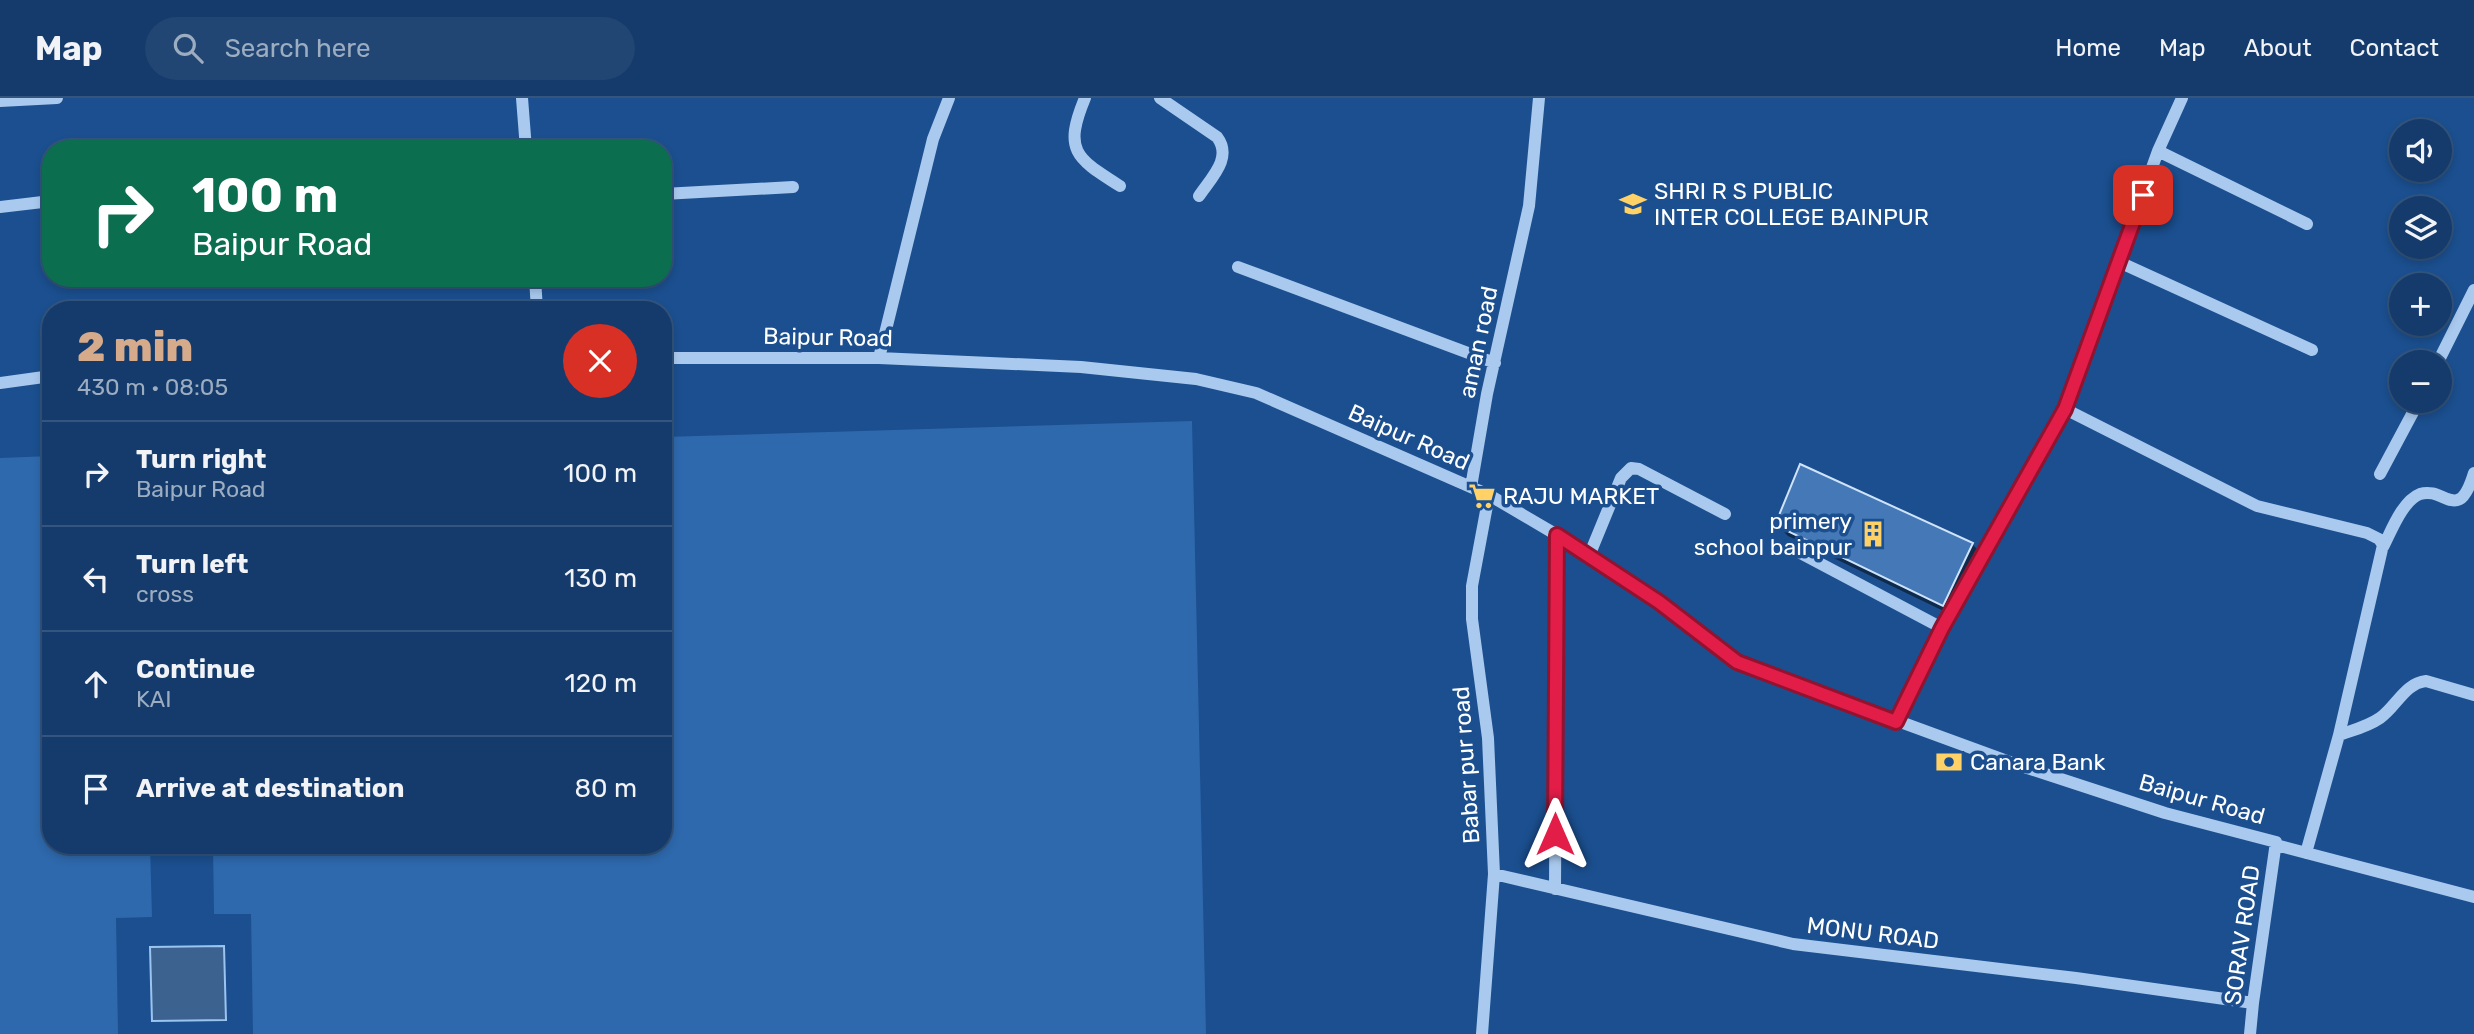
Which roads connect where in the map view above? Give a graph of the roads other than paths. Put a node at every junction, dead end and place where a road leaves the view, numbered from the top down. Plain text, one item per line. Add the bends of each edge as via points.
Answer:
1 (57, 98) edge
2 (522, 98) edge
3 (949, 98) edge
4 (1084, 98) edge
5 (1160, 98) edge
6 (1539, 98) edge
7 (2182, 98) edge
8 (0, 101) edge
9 (525, 140) edge
10 (2158, 151) junction
11 (1120, 186) dead end
12 (793, 187) dead end
13 (672, 194) edge
14 (1199, 196) dead end
15 (42, 202) edge
16 (0, 207) edge
17 (2307, 224) dead end
18 (2119, 262) junction
19 (1238, 267) dead end
20 (2473, 295) edge
21 (2312, 350) dead end
22 (2444, 350) edge
23 (672, 358) edge
24 (879, 358) junction
25 (1495, 363) junction
26 (42, 377) edge
27 (0, 383) edge
28 (2065, 409) junction
29 (2413, 413) edge
30 (2474, 473) edge
31 (2380, 474) dead end
32 (1471, 487) junction
33 (1489, 495) junction
34 (1725, 514) dead end
35 (1557, 535) junction
36 (1788, 547) dead end
37 (2383, 548) junction
38 (1589, 556) junction
39 (1942, 628) junction
40 (2474, 695) edge
41 (1896, 722) junction
42 (2339, 735) junction
43 (2276, 842) junction
44 (2306, 853) junction
45 (1494, 873) junction
46 (1555, 889) junction
47 (2474, 897) edge
48 (2253, 1003) junction
49 (1482, 1034) edge
50 (2250, 1034) edge

1 - 8 street
2 - 9 street
3 - 24 street via 933,139
4 - 11 street via 1073,142 1079,157
5 - 14 street via 1223,145 1221,164
6 - 25 street, aman road via 1529,206
7 - 10 street
10 - 17 street
10 - 18 street
12 - 13 street
15 - 16 street
18 - 21 street
18 - 28 street
19 - 25 street
20 - 22 street
23 - 24 street, Baipur Road
24 - 32 street, Baipur Road via 1081,367 1196,379 1256,393
25 - 32 street, aman road
26 - 27 street
28 - 37 street via 2257,506 2367,533 2379,539
28 - 39 street
29 - 31 street
30 - 37 street via 2465,496 2450,500 2422,494 2414,498
32 - 33 street, Baipur Road
33 - 35 street, Baipur Road
33 - 45 street, Babar pur road via 1472,586 1472,619 1488,738
34 - 38 street via 1631,468 1621,478
35 - 38 street, Baipur Road
35 - 46 street
36 - 39 street
37 - 42 street
38 - 41 street, Baipur Road via 1737,662
39 - 41 street
40 - 42 street via 2419,682 2381,717
41 - 43 street, Baipur Road via 2152,808
42 - 44 street
43 - 44 street, Baipur Road
43 - 48 street, SORAV ROAD
44 - 47 street, Baipur Road
45 - 46 street, MONU ROAD
45 - 49 street, Babar pur road
46 - 48 street, MONU ROAD via 1793,944
48 - 50 street, SORAV ROAD

